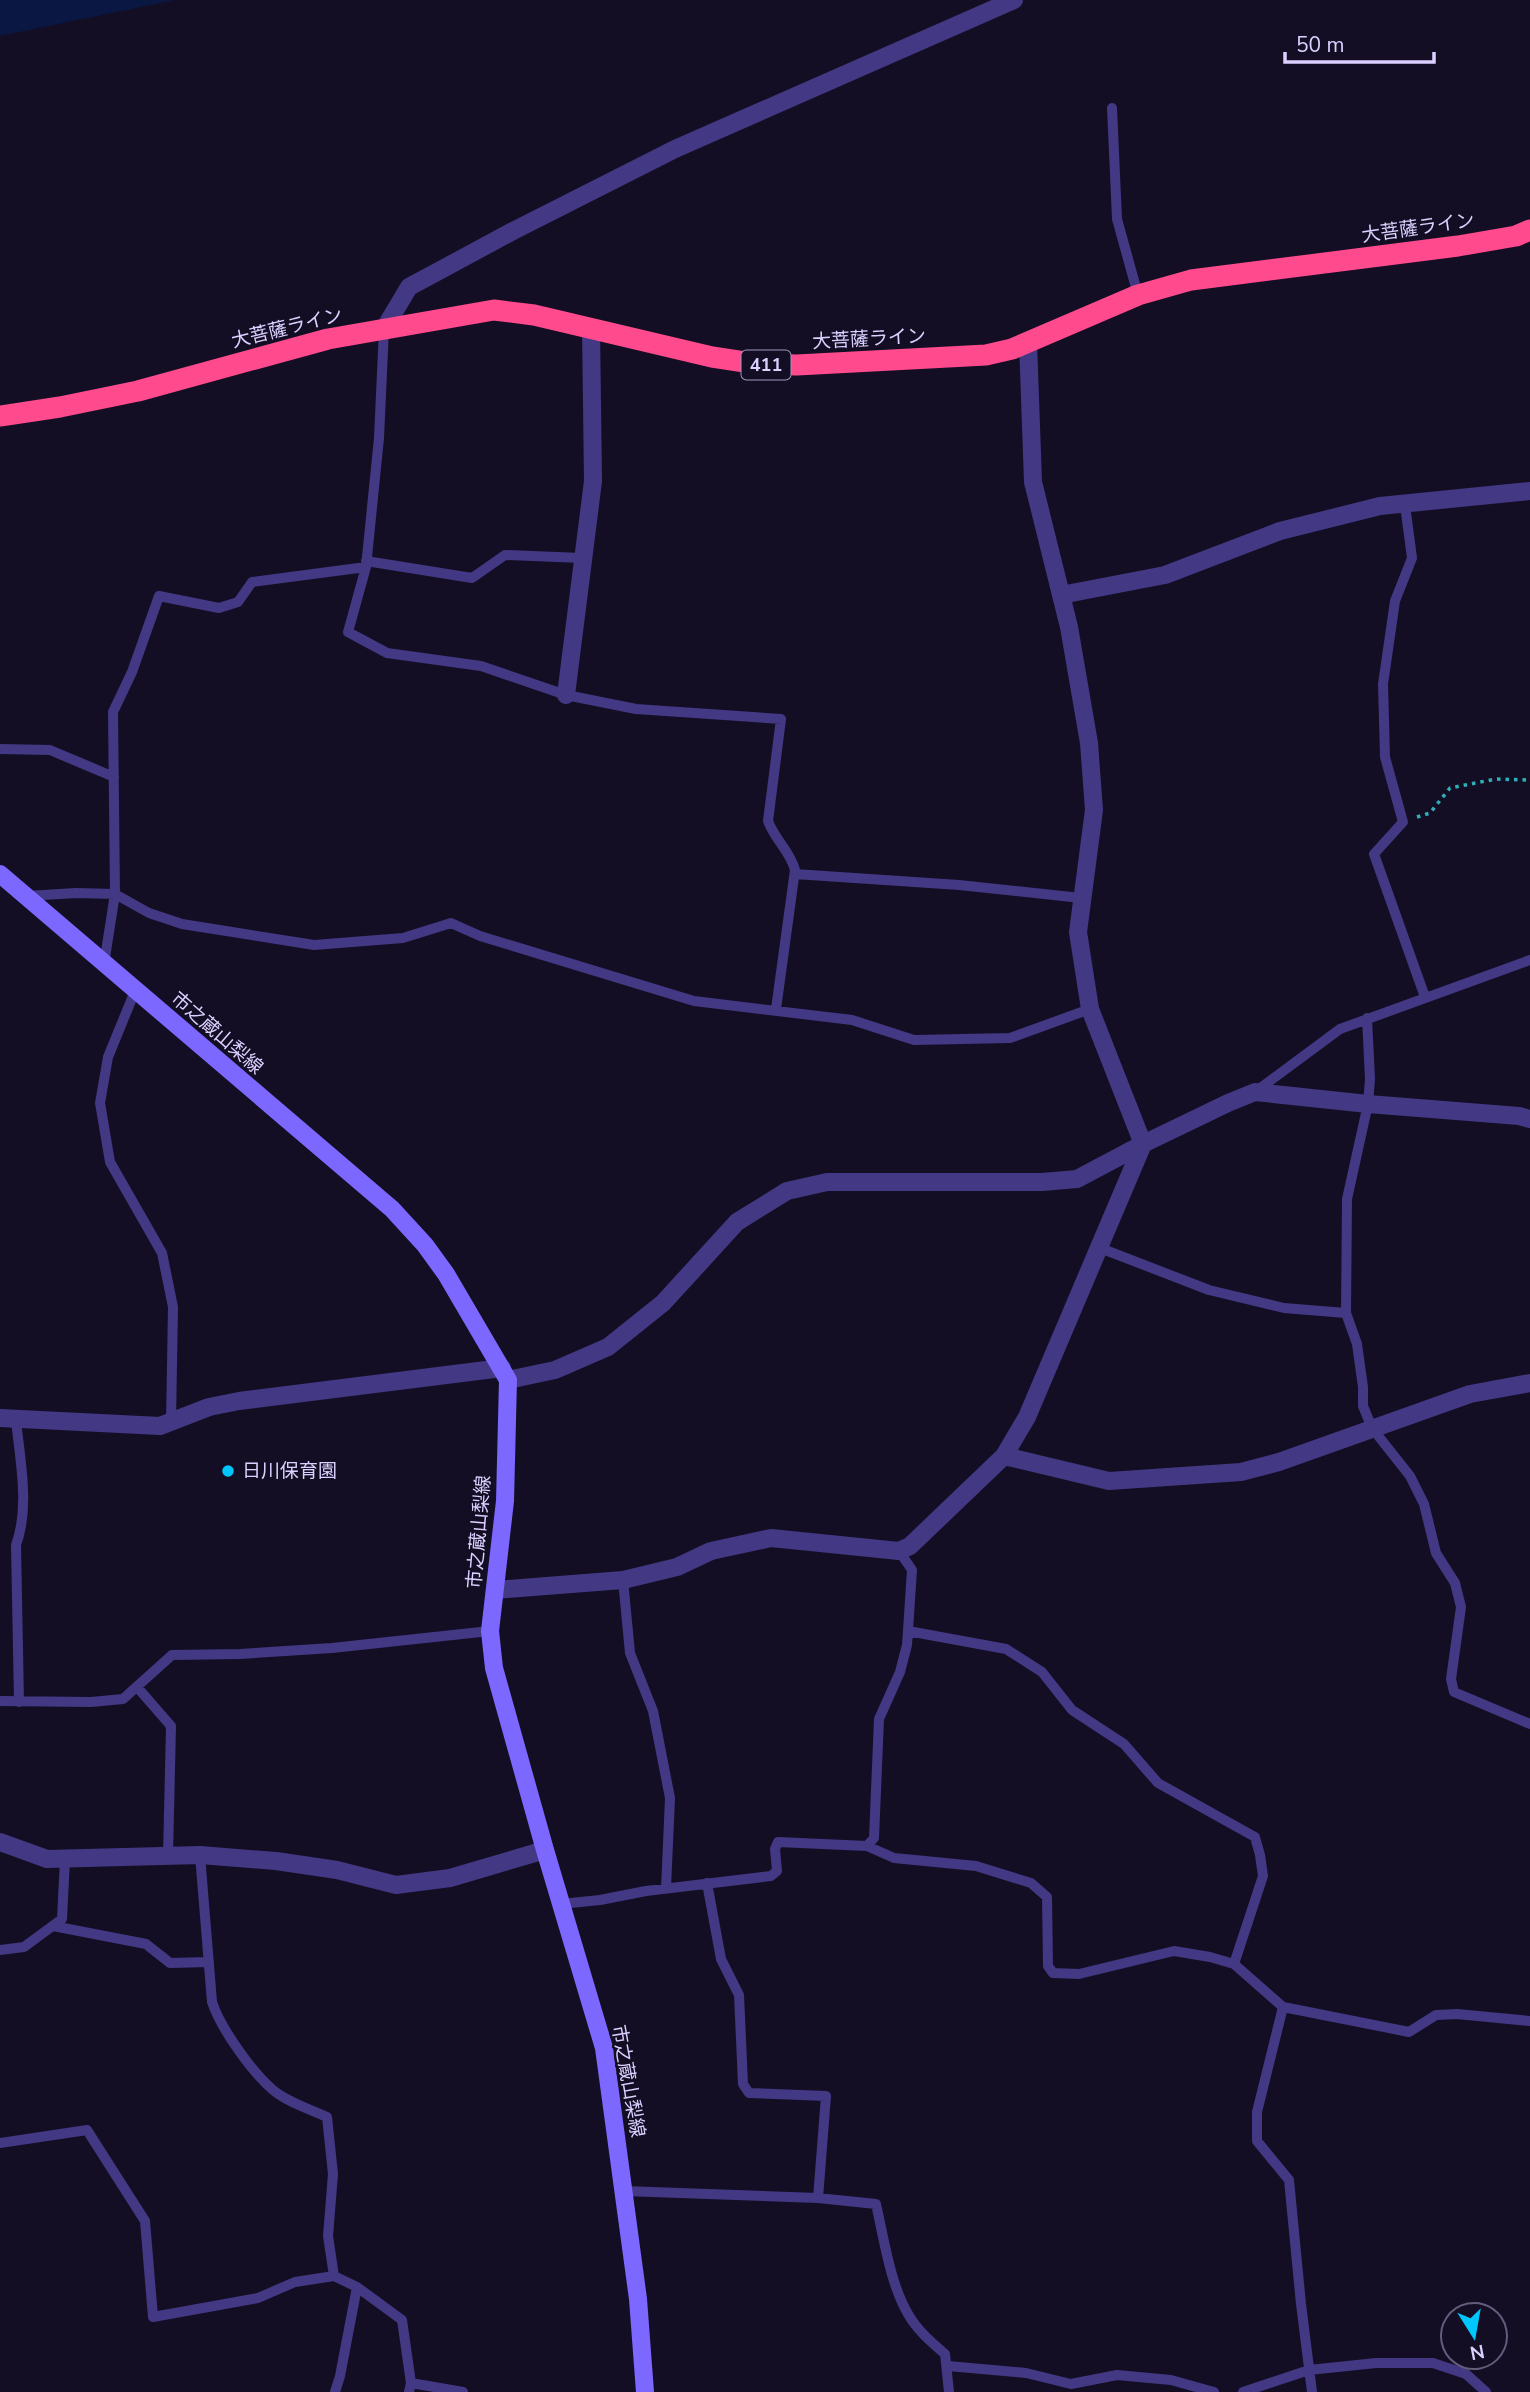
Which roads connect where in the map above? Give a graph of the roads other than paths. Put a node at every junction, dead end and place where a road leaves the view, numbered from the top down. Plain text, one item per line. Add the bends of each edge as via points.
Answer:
1 (1014, 0) edge
2 (1112, 107) dead end
3 (1530, 230) edge
4 (1138, 295) junction
5 (591, 328) junction
6 (384, 329) junction
7 (1027, 342) junction
8 (0, 416) edge
9 (1530, 491) edge
10 (1405, 505) junction
11 (582, 558) junction
12 (366, 564) junction
13 (1061, 595) junction
14 (566, 695) junction
15 (0, 749) edge
16 (114, 776) junction
17 (0, 874) edge
18 (794, 874) junction
19 (115, 894) junction
20 (25, 897) junction
21 (1082, 898) junction
22 (1530, 960) edge
23 (104, 964) junction
24 (135, 991) junction
25 (1425, 998) junction
26 (776, 1009) junction
27 (1090, 1009) junction
28 (1367, 1018) junction
29 (1255, 1092) junction
30 (1368, 1104) junction
31 (1530, 1119) edge
32 (1143, 1144) junction
33 (1100, 1248) junction
34 (1346, 1312) junction
35 (505, 1374) junction
36 (1530, 1383) edge
37 (8, 1419) edge
38 (170, 1422) junction
39 (1372, 1428) junction
40 (1004, 1456) junction
41 (899, 1551) junction
42 (623, 1580) junction
43 (495, 1590) junction
44 (490, 1631) junction
45 (908, 1631) junction
46 (137, 1687) junction
47 (0, 1702) edge
48 (19, 1702) junction
49 (1530, 1724) edge
50 (0, 1842) edge
51 (867, 1846) junction
52 (545, 1850) junction
53 (168, 1856) junction
54 (200, 1856) junction
55 (65, 1859) junction
56 (707, 1883) junction
57 (666, 1888) junction
58 (561, 1904) junction
59 (53, 1926) junction
60 (0, 1950) edge
61 (209, 1962) junction
62 (1234, 1964) junction
63 (1283, 2007) junction
64 (1530, 2021) edge
65 (0, 2143) edge
66 (624, 2191) junction
67 (818, 2198) junction
68 (334, 2277) junction
69 (357, 2287) junction
70 (948, 2366) junction
71 (1309, 2370) junction
72 (410, 2388) edge
73 (335, 2392) edge
74 (463, 2392) edge
75 (645, 2392) edge
76 (949, 2392) edge
77 (1214, 2392) edge
78 (1243, 2392) edge
79 (1312, 2392) edge
80 (1486, 2392) edge

1 - 6 street via 675,149 513,231 409,287
2 - 4 lane via 1118,219
3 - 4 highway, 大菩薩ライン / 411 via 1458,246 1191,281
4 - 7 highway, 大菩薩ライン / 411
5 - 6 highway, 大菩薩ライン / 411 via 495,310
5 - 7 highway, 大菩薩ライン / 411 via 758,364 986,355
5 - 11 street via 593,481
6 - 8 highway, 大菩薩ライン / 411 via 328,339 138,391
6 - 12 lane
7 - 13 street via 1033,482
9 - 10 street
10 - 13 street via 1380,506 1280,531 1165,575
10 - 25 lane via 1412,558 1395,601 1383,684 1385,757 1402,822 1374,854
11 - 12 lane via 505,555 472,578
11 - 14 street
12 - 14 lane via 348,632 387,653 481,666
12 - 16 lane via 252,582 237,602 219,608 159,596 113,712
13 - 21 street via 1089,743 1094,810
14 - 18 lane via 636,709 781,719 768,821 772,834 791,855
15 - 16 lane via 50,750
16 - 19 lane
17 - 20 main road, 市之蔵山梨線
18 - 21 lane
18 - 26 lane
19 - 20 lane
19 - 23 lane
19 - 26 lane via 149,914 182,924 314,945 403,938 451,923 694,1001
20 - 23 main road, 市之蔵山梨線
21 - 27 street via 1078,932
22 - 25 lane
23 - 24 main road, 市之蔵山梨線
24 - 35 main road, 市之蔵山梨線 via 354,1174 410,1227 446,1274
24 - 38 lane via 108,1057 100,1103 110,1162 162,1253 173,1307
25 - 28 lane
26 - 27 lane via 852,1020 914,1040 1010,1038
27 - 32 street
28 - 29 lane via 1340,1029
28 - 30 lane
29 - 30 street
29 - 32 street
30 - 31 street
30 - 34 lane via 1347,1199
32 - 33 street
32 - 35 street via 1077,1179 827,1182 787,1191 737,1222 663,1303 608,1347 555,1370
33 - 34 lane via 1209,1290 1284,1308
33 - 40 street via 1027,1417
34 - 39 lane via 1357,1344 1363,1406
35 - 38 street via 239,1401
35 - 43 main road, 市之蔵山梨線 via 505,1500
36 - 39 street via 1470,1394
37 - 38 street via 144,1426
37 - 48 lane via 23,1527 16,1545
39 - 40 street via 1241,1472 1109,1481
39 - 49 lane via 1410,1476 1424,1504 1436,1553 1455,1583 1461,1607 1451,1679 1454,1692
40 - 41 street via 910,1546
41 - 42 street via 771,1538 711,1551 677,1567
41 - 45 lane via 912,1570
42 - 43 street
42 - 57 lane via 630,1653 653,1711 670,1798
43 - 44 main road, 市之蔵山梨線
44 - 46 lane via 332,1648 172,1655
44 - 52 main road, 市之蔵山梨線 via 494,1668
45 - 51 lane via 900,1672 879,1719 874,1838
45 - 62 lane via 1006,1649 1042,1672 1072,1710 1124,1744 1158,1783 1255,1837 1263,1876
46 - 48 lane via 122,1699
46 - 53 lane via 171,1726
47 - 48 lane
50 - 55 street via 47,1859
51 - 56 lane via 778,1842 777,1871 771,1876
51 - 62 lane via 894,1858 976,1866 1031,1883 1047,1897 1048,1966 1053,1973 1079,1974 1174,1951
52 - 54 street via 450,1878 396,1885 337,1870
52 - 58 main road, 市之蔵山梨線
53 - 54 street
53 - 55 street
54 - 61 lane
55 - 59 lane via 62,1919
56 - 57 lane
56 - 67 lane via 721,1959 740,1995 743,2084 749,2093 826,2096
57 - 58 lane
58 - 66 main road, 市之蔵山梨線 via 604,2048
59 - 60 lane via 24,1947
59 - 61 lane via 146,1944 170,1963
61 - 68 lane via 217,2018 244,2056 275,2092 327,2116 333,2174 328,2236
62 - 63 lane
63 - 64 lane via 1409,2032 1436,2015
63 - 71 lane via 1257,2112 1257,2140 1289,2180
65 - 68 lane via 87,2130 145,2221 153,2317 258,2298 295,2282
66 - 67 lane
66 - 75 main road, 市之蔵山梨線
67 - 70 lane via 876,2204 890,2267 908,2314 945,2354
68 - 69 lane
69 - 72 lane via 402,2320
69 - 73 lane
70 - 76 lane
70 - 77 lane via 1026,2373 1070,2384 1117,2375 1171,2380
71 - 78 lane
71 - 79 lane
71 - 80 lane via 1433,2362 1466,2374
72 - 74 lane

